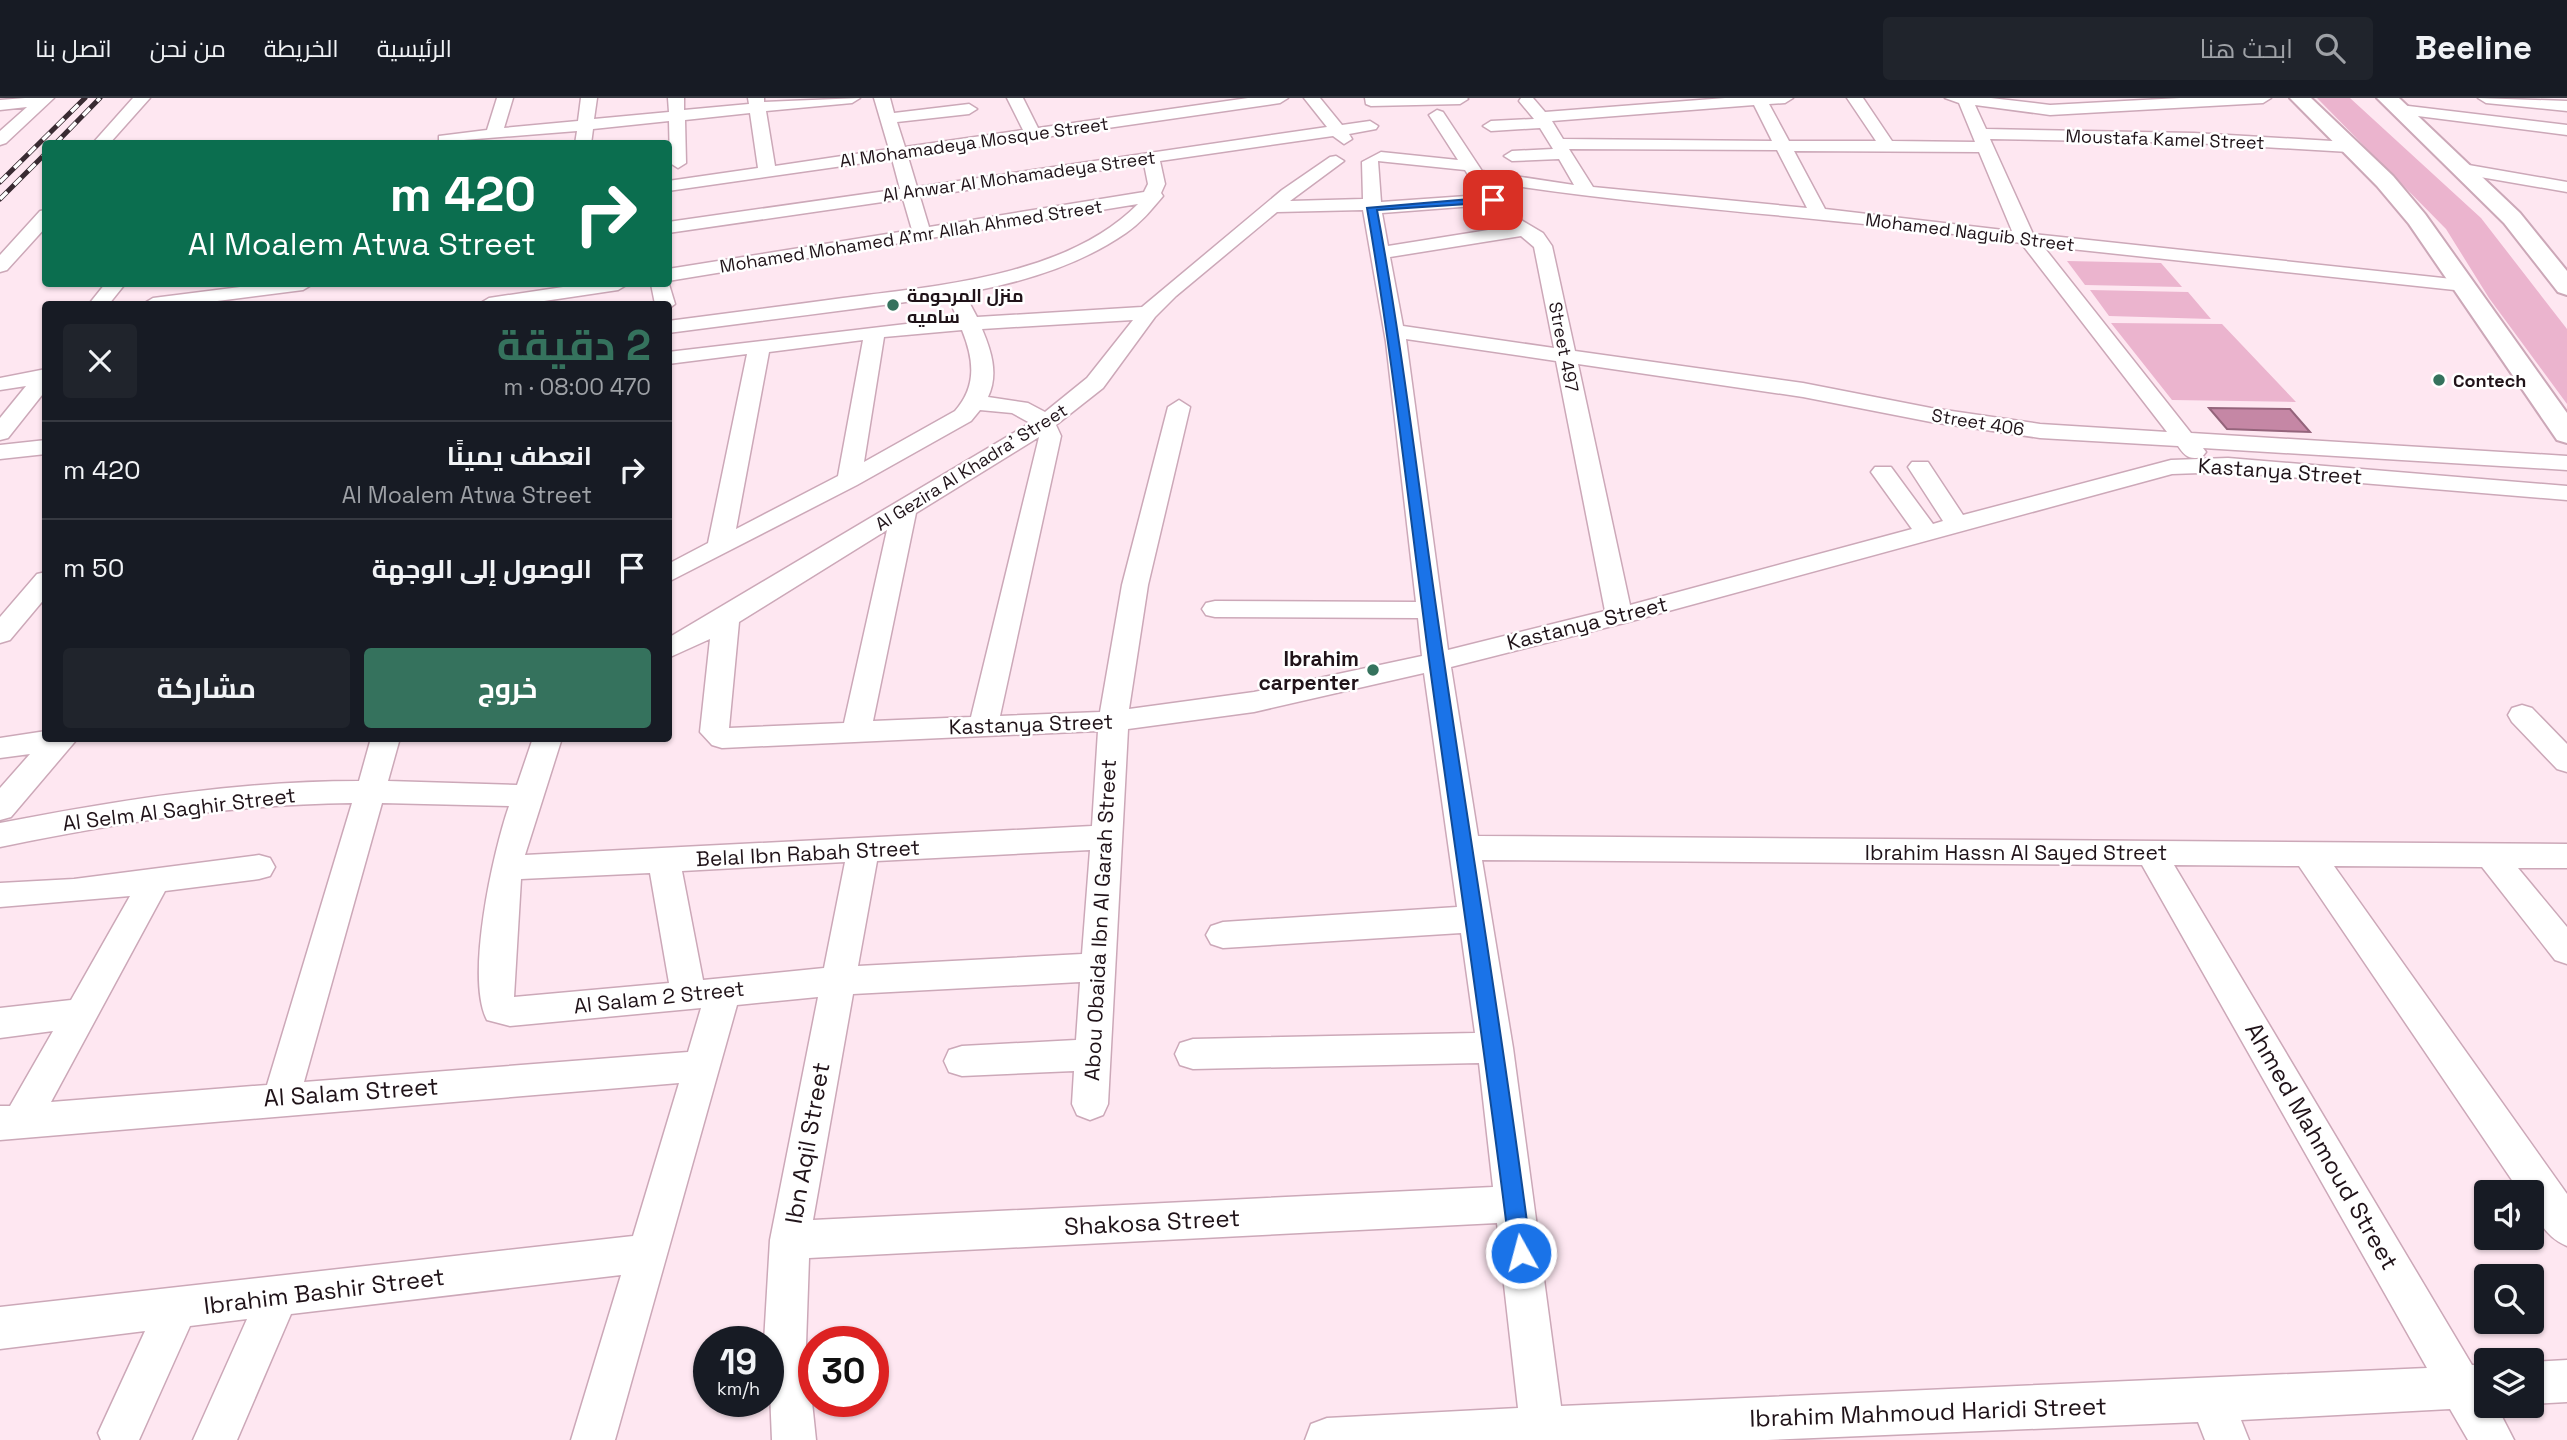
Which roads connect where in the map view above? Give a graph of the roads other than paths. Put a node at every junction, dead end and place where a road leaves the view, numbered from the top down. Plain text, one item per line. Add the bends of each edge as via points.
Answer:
1 (142, 98) edge
2 (505, 98) edge
3 (589, 98) edge
4 (676, 98) edge
5 (852, 98) edge
6 (882, 98) edge
7 (1015, 98) edge
8 (1280, 98) edge
9 (1312, 98) edge
10 (1785, 98) edge
11 (1854, 98) edge
12 (2263, 98) edge
13 (2300, 98) edge
14 (2486, 98) edge
15 (1371, 99) edge
16 (1460, 99) edge
17 (44, 100) edge
18 (1759, 100) junction
19 (1960, 100) edge
20 (1527, 101) dead end
21 (757, 103) edge
22 (2394, 104) edge
23 (0, 105) edge
24 (1180, 105) edge
25 (2172, 105) junction
26 (2567, 106) edge
27 (969, 109) dead end
28 (1437, 115) dead end
29 (676, 116) junction
30 (888, 118) junction
31 (1543, 120) junction
32 (585, 125) junction
33 (1491, 126) dead end
34 (2567, 130) edge
35 (494, 134) junction
36 (1033, 134) junction
37 (1341, 134) junction
38 (510, 138) edge
39 (2194, 138) junction
40 (445, 139) dead end
41 (0, 140) edge
42 (104, 140) edge
43 (583, 140) edge
44 (1984, 140) junction
45 (1783, 145) junction
46 (1887, 146) junction
47 (2349, 146) junction
48 (1374, 147) junction
49 (1561, 149) junction
50 (899, 153) junction
51 (1512, 156) dead end
52 (1151, 157) junction
53 (1336, 161) junction
54 (678, 163) dead end
55 (2463, 169) junction
56 (1474, 170) junction
57 (767, 172) junction
58 (672, 185) edge
59 (2567, 187) edge
60 (911, 191) junction
61 (1587, 192) junction
62 (1154, 196) junction
63 (1493, 200) junction
64 (1372, 206) junction
65 (1273, 207) junction
66 (1820, 216) junction
67 (1020, 218) junction
68 (42, 222) edge
69 (672, 227) edge
70 (1523, 230) junction
71 (922, 234) junction
72 (2025, 238) junction
73 (1093, 244) junction
74 (1379, 253) junction
75 (0, 265) edge
76 (672, 274) edge
77 (2564, 281) edge
78 (2464, 285) junction
79 (113, 287) edge
80 (258, 287) edge
81 (297, 287) edge
82 (599, 287) edge
83 (954, 290) junction
84 (203, 291) edge
85 (101, 301) edge
86 (165, 301) edge
87 (285, 301) edge
88 (508, 301) edge
89 (1148, 313) junction
90 (969, 322) junction
91 (672, 325) edge
92 (1394, 331) junction
93 (874, 333) junction
94 (759, 347) junction
95 (1566, 357) junction
96 (672, 361) edge
97 (42, 377) edge
98 (42, 380) edge
99 (0, 384) edge
100 (977, 403) junction
101 (1179, 407) dead end
102 (1045, 423) junction
103 (0, 433) edge
104 (2567, 434) edge
105 (2187, 442) junction
106 (42, 447) edge
107 (0, 452) edge
108 (2567, 463) edge
109 (2202, 464) junction
110 (1920, 467) dead end
111 (1882, 472) dead end
112 (849, 480) junction
113 (2567, 493) edge
114 (904, 510) junction
115 (1958, 526) junction
116 (1928, 534) junction
117 (720, 547) junction
118 (672, 572) edge
119 (42, 585) edge
120 (1215, 610) dead end
121 (1430, 610) junction
122 (1619, 616) junction
123 (726, 618) junction
124 (0, 634) edge
125 (672, 647) edge
126 (1436, 659) junction
127 (2522, 715) dead end
128 (1112, 721) junction
129 (984, 725) junction
130 (856, 732) junction
131 (42, 742) edge
132 (57, 742) edge
133 (385, 742) edge
134 (547, 742) edge
135 (0, 748) edge
136 (2567, 762) edge
137 (371, 792) junction
138 (527, 796) junction
139 (0, 809) edge
140 (0, 835) edge
141 (1108, 837) junction
142 (1465, 848) junction
143 (863, 849) junction
144 (2151, 853) junction
145 (2308, 854) junction
146 (2490, 855) junction
147 (2567, 856) edge
148 (664, 861) junction
149 (259, 867) dead end
150 (507, 868) junction
151 (154, 882) junction
152 (0, 895) edge
153 (1475, 919) junction
154 (1223, 935) dead end
155 (2567, 950) edge
156 (1099, 967) junction
157 (836, 981) junction
158 (706, 992) junction
159 (83, 1013) junction
160 (0, 1023) edge
161 (1495, 1048) junction
162 (1193, 1054) dead end
163 (1093, 1055) junction
164 (962, 1061) dead end
165 (702, 1066) junction
166 (282, 1097) junction
167 (1090, 1104) dead end
168 (11, 1121) edge
169 (1515, 1204) junction
170 (2567, 1227) edge
171 (790, 1240) junction
172 (647, 1254) junction
173 (278, 1296) junction
174 (178, 1307) junction
175 (0, 1328) edge
176 (2567, 1381) edge
177 (2544, 1382) edge
178 (2474, 1387) edge
179 (2212, 1401) junction
180 (2485, 1418) edge
181 (1542, 1427) junction
182 (120, 1433) dead end
183 (215, 1440) edge
184 (593, 1440) edge
185 (794, 1440) edge
186 (1327, 1440) edge
187 (2227, 1440) edge
188 (2492, 1440) edge

1 - 42 street
2 - 35 street
3 - 32 street
4 - 29 street
5 - 21 street
6 - 30 street
7 - 36 street
8 - 24 street, Al Mohamadeya Mosque Street
9 - 37 street
10 - 18 street
11 - 46 street
12 - 25 street
13 - 47 main road
14 - 26 street
15 - 16 street
15 - 48 street
17 - 23 street
17 - 41 street
18 - 31 street
18 - 45 street
19 - 25 street via 2050,110
19 - 44 street
20 - 31 street
21 - 29 street
21 - 57 street
22 - 34 street
22 - 55 main road
24 - 36 street, Al Mohamadeya Mosque Street
25 - 39 street
27 - 30 street
28 - 56 street, Street 497
29 - 32 street
29 - 54 street
30 - 50 street
31 - 33 street
31 - 49 street
32 - 38 street
32 - 43 street
35 - 38 street
35 - 40 street
36 - 50 street, Al Mohamadeya Mosque Street
37 - 48 street, Al Anwar Al Mohamadeya Street
37 - 52 street, Al Anwar Al Mohamadeya Street
37 - 53 street via 1321,149
39 - 44 street, Moustafa Kamel Street
39 - 47 street, Moustafa Kamel Street
44 - 46 street, Moustafa Kamel Street
44 - 72 street
45 - 46 street, Moustafa Kamel Street
45 - 49 street, Moustafa Kamel Street
45 - 66 street
47 - 78 main road via 2393,190
48 - 53 street
48 - 56 street, Mohamed Naguib Street
48 - 64 street
49 - 51 street, Moustafa Kamel Street
49 - 61 street
50 - 57 street, Al Mohamadeya Mosque Street
50 - 60 street
52 - 60 street, Al Anwar Al Mohamadeya Street
52 - 62 street via 1160,182
53 - 65 street, Al Gezira Al Khadra' Street
55 - 59 street
55 - 77 main road via 2512,218
56 - 61 street, Mohamed Naguib Street
56 - 63 street, Street 497
57 - 58 street, Al Mohamadeya Mosque Street
60 - 69 street, Al Anwar Al Mohamadeya Street
60 - 71 street
61 - 66 street, Mohamed Naguib Street
62 - 67 street, Mohamed Mohamed A'mr Allah Ahmed Street
62 - 73 street
63 - 64 street
63 - 70 street, Street 497 via 1505,218
64 - 65 street
64 - 74 street
65 - 89 street, Al Gezira Al Khadra' Street
66 - 72 street, Mohamed Naguib Street
67 - 71 street, Mohamed Mohamed A'mr Allah Ahmed Street
67 - 73 street
68 - 75 street
70 - 74 street
70 - 95 street, Street 497 via 1543,246
71 - 76 street, Mohamed Mohamed A'mr Allah Ahmed Street
72 - 78 street, Mohamed Naguib Street
72 - 105 street
73 - 83 street via 1066,259
74 - 92 street
78 - 104 main road
79 - 85 street
80 - 84 street
81 - 87 street
82 - 88 street
83 - 90 street
83 - 91 street
84 - 86 street
89 - 90 street
89 - 102 street, Al Gezira Al Khadra' Street via 1112,364
90 - 93 street
90 - 100 street via 984,363
92 - 95 street, Street 406
92 - 121 street
93 - 94 street
93 - 112 street
94 - 96 street
94 - 117 street
95 - 105 street, Street 406 via 1803,390 1985,424
95 - 122 street, Street 497
97 - 99 street
98 - 103 street
100 - 102 street via 1018,407
100 - 112 street via 945,428
101 - 128 street, Abou Obaida Ibn Al Garah Street via 1135,585
102 - 114 street, Al Gezira Al Khadra' Street
102 - 129 street via 1051,436 1049,450
105 - 108 street, Street 406
105 - 109 street
106 - 107 street
109 - 113 street, Kastanya Street
109 - 115 street, Kastanya Street via 2171,467
110 - 115 street
111 - 116 street
112 - 117 street
114 - 123 street, Al Gezira Al Khadra' Street
114 - 130 street
115 - 116 street, Kastanya Street
116 - 122 street, Kastanya Street
117 - 118 street
119 - 124 street
120 - 121 street
121 - 126 street
122 - 126 street, Kastanya Street
123 - 125 street, Al Gezira Al Khadra' Street
123 - 130 street, Kastanya Street via 717,736
126 - 128 street, Kastanya Street via 1254,702
126 - 142 street
127 - 136 street
128 - 129 street, Kastanya Street
128 - 141 street, Abou Obaida Ibn Al Garah Street
129 - 130 street, Kastanya Street
131 - 135 street
132 - 139 street
133 - 137 street
134 - 138 street, Al Salam 2 Street
137 - 138 street, Al Selm Al Saghir Street
137 - 140 street, Al Selm Al Saghir Street via 220,799
137 - 166 street
138 - 150 street, Al Salam 2 Street
141 - 143 street, Belal Ibn Rabah Street
141 - 156 street, Abou Obaida Ibn Al Garah Street
142 - 144 street, Ibrahim Hassn Al Sayed Street
142 - 153 street
143 - 148 street, Belal Ibn Rabah Street
143 - 157 street, Ibn Aqil Street
144 - 145 street, Ibrahim Hassn Al Sayed Street
144 - 178 street, Ahmed Mahmoud Street
145 - 146 street, Ibrahim Hassn Al Sayed Street
145 - 170 street
146 - 147 street, Ibrahim Hassn Al Sayed Street
146 - 155 street
148 - 150 street, Belal Ibn Rabah Street
148 - 158 street
149 - 151 street
150 - 158 street, Al Salam 2 Street via 498,934 499,1010
151 - 152 street
151 - 159 street
153 - 154 street
153 - 161 street
156 - 157 street, Al Salam 2 Street
156 - 163 street, Abou Obaida Ibn Al Garah Street
157 - 158 street, Al Salam 2 Street
157 - 171 street, Ibn Aqil Street
158 - 165 street
159 - 160 street
159 - 168 street
161 - 162 street
161 - 169 street
163 - 164 street
163 - 167 street, Abou Obaida Ibn Al Garah Street
165 - 166 street, Al Salam Street
165 - 172 street
166 - 168 street, Al Salam Street
169 - 171 street, Shakosa Street
169 - 181 street
171 - 185 street, Ibn Aqil Street via 785,1345
172 - 173 street, Ibrahim Bashir Street
172 - 184 street
173 - 174 street, Ibrahim Bashir Street
173 - 183 street
174 - 175 street, Ibrahim Bashir Street
174 - 182 street
176 - 177 street
178 - 179 street, Ibrahim Mahmoud Haridi Street
179 - 181 street, Ibrahim Mahmoud Haridi Street
179 - 187 street
180 - 188 street, Ahmed Mahmoud Street
181 - 186 street, Ibrahim Mahmoud Haridi Street

